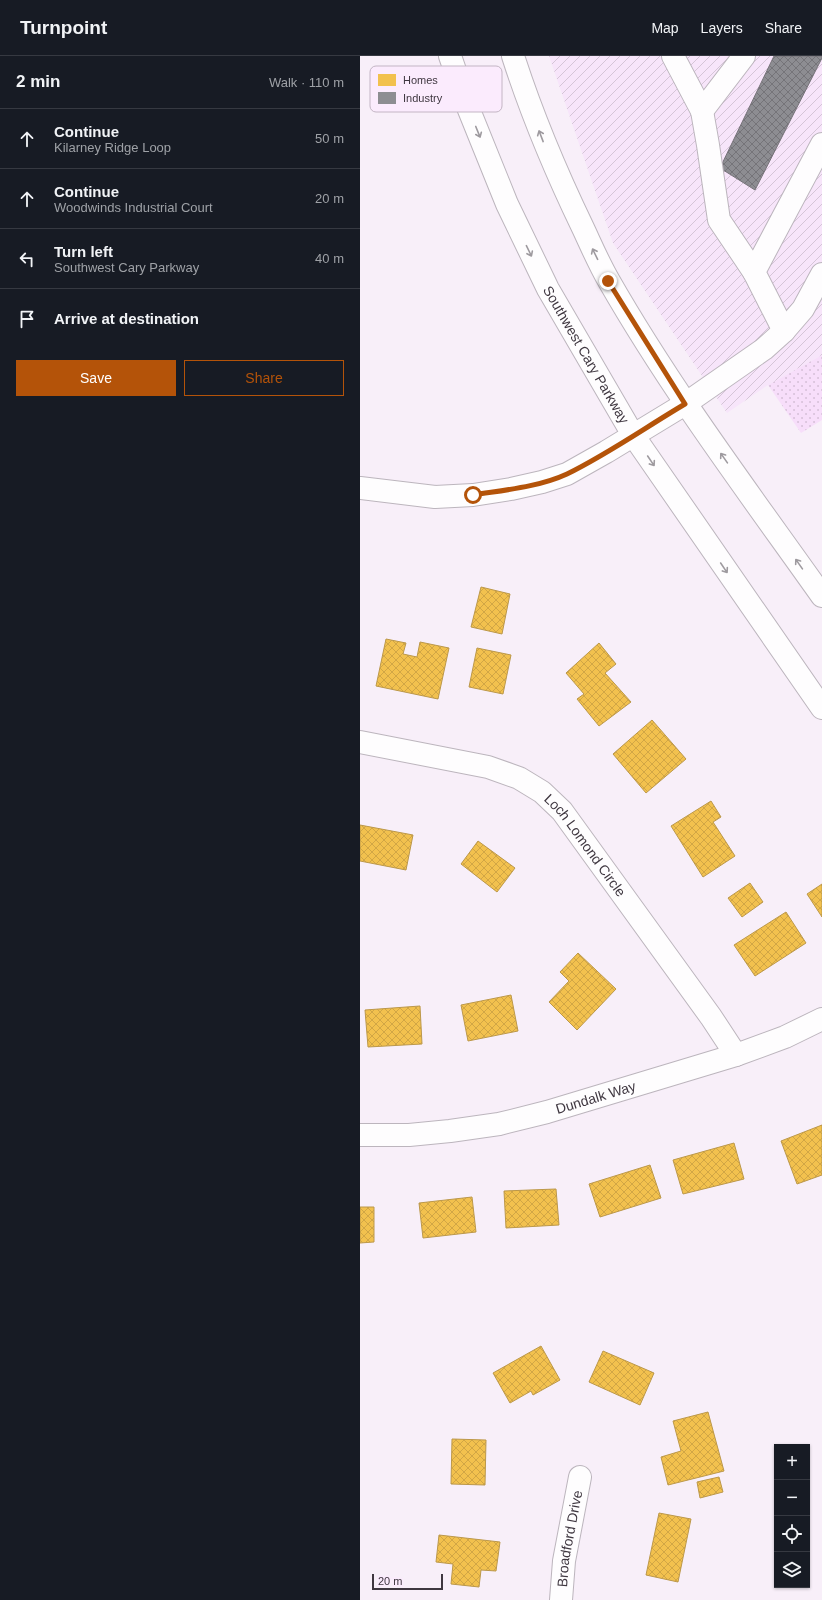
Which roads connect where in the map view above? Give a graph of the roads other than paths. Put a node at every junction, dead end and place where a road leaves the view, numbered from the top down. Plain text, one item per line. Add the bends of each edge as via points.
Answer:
1 (450, 56) edge
2 (513, 56) edge
3 (673, 56) edge
4 (744, 56) edge
5 (453, 66) edge
6 (702, 111) junction
7 (470, 112) edge
8 (822, 144) edge
9 (754, 272) junction
10 (822, 274) edge
11 (784, 331) junction
12 (685, 404) junction
13 (633, 435) junction
14 (360, 488) edge
15 (822, 596) edge
16 (822, 708) edge
17 (360, 742) edge
18 (822, 1019) edge
19 (736, 1055) junction
20 (360, 1135) edge
21 (580, 1477) dead end
22 (561, 1600) edge

1 -> 5 street, Southwest Cary Parkway
12 -> 2 street via 608,281 544,144
3 - 6 street
4 - 6 street
6 - 9 street via 719,220
7 -> 13 street, Southwest Cary Parkway via 507,204 548,289
8 - 9 street
9 - 11 street
10 - 11 street via 803,309
11 - 12 street via 764,349
12 - 13 street
15 -> 12 street
13 - 14 street via 567,474 511,489 435,497
13 -> 16 street, Southwest Cary Parkway
17 - 19 street, Loch Lomond Circle via 488,768 519,778 542,792 562,811
18 - 19 street, Dundalk Way
19 - 20 street, Dundalk Way via 499,1124 416,1134
21 - 22 street, Broadford Drive via 564,1561

